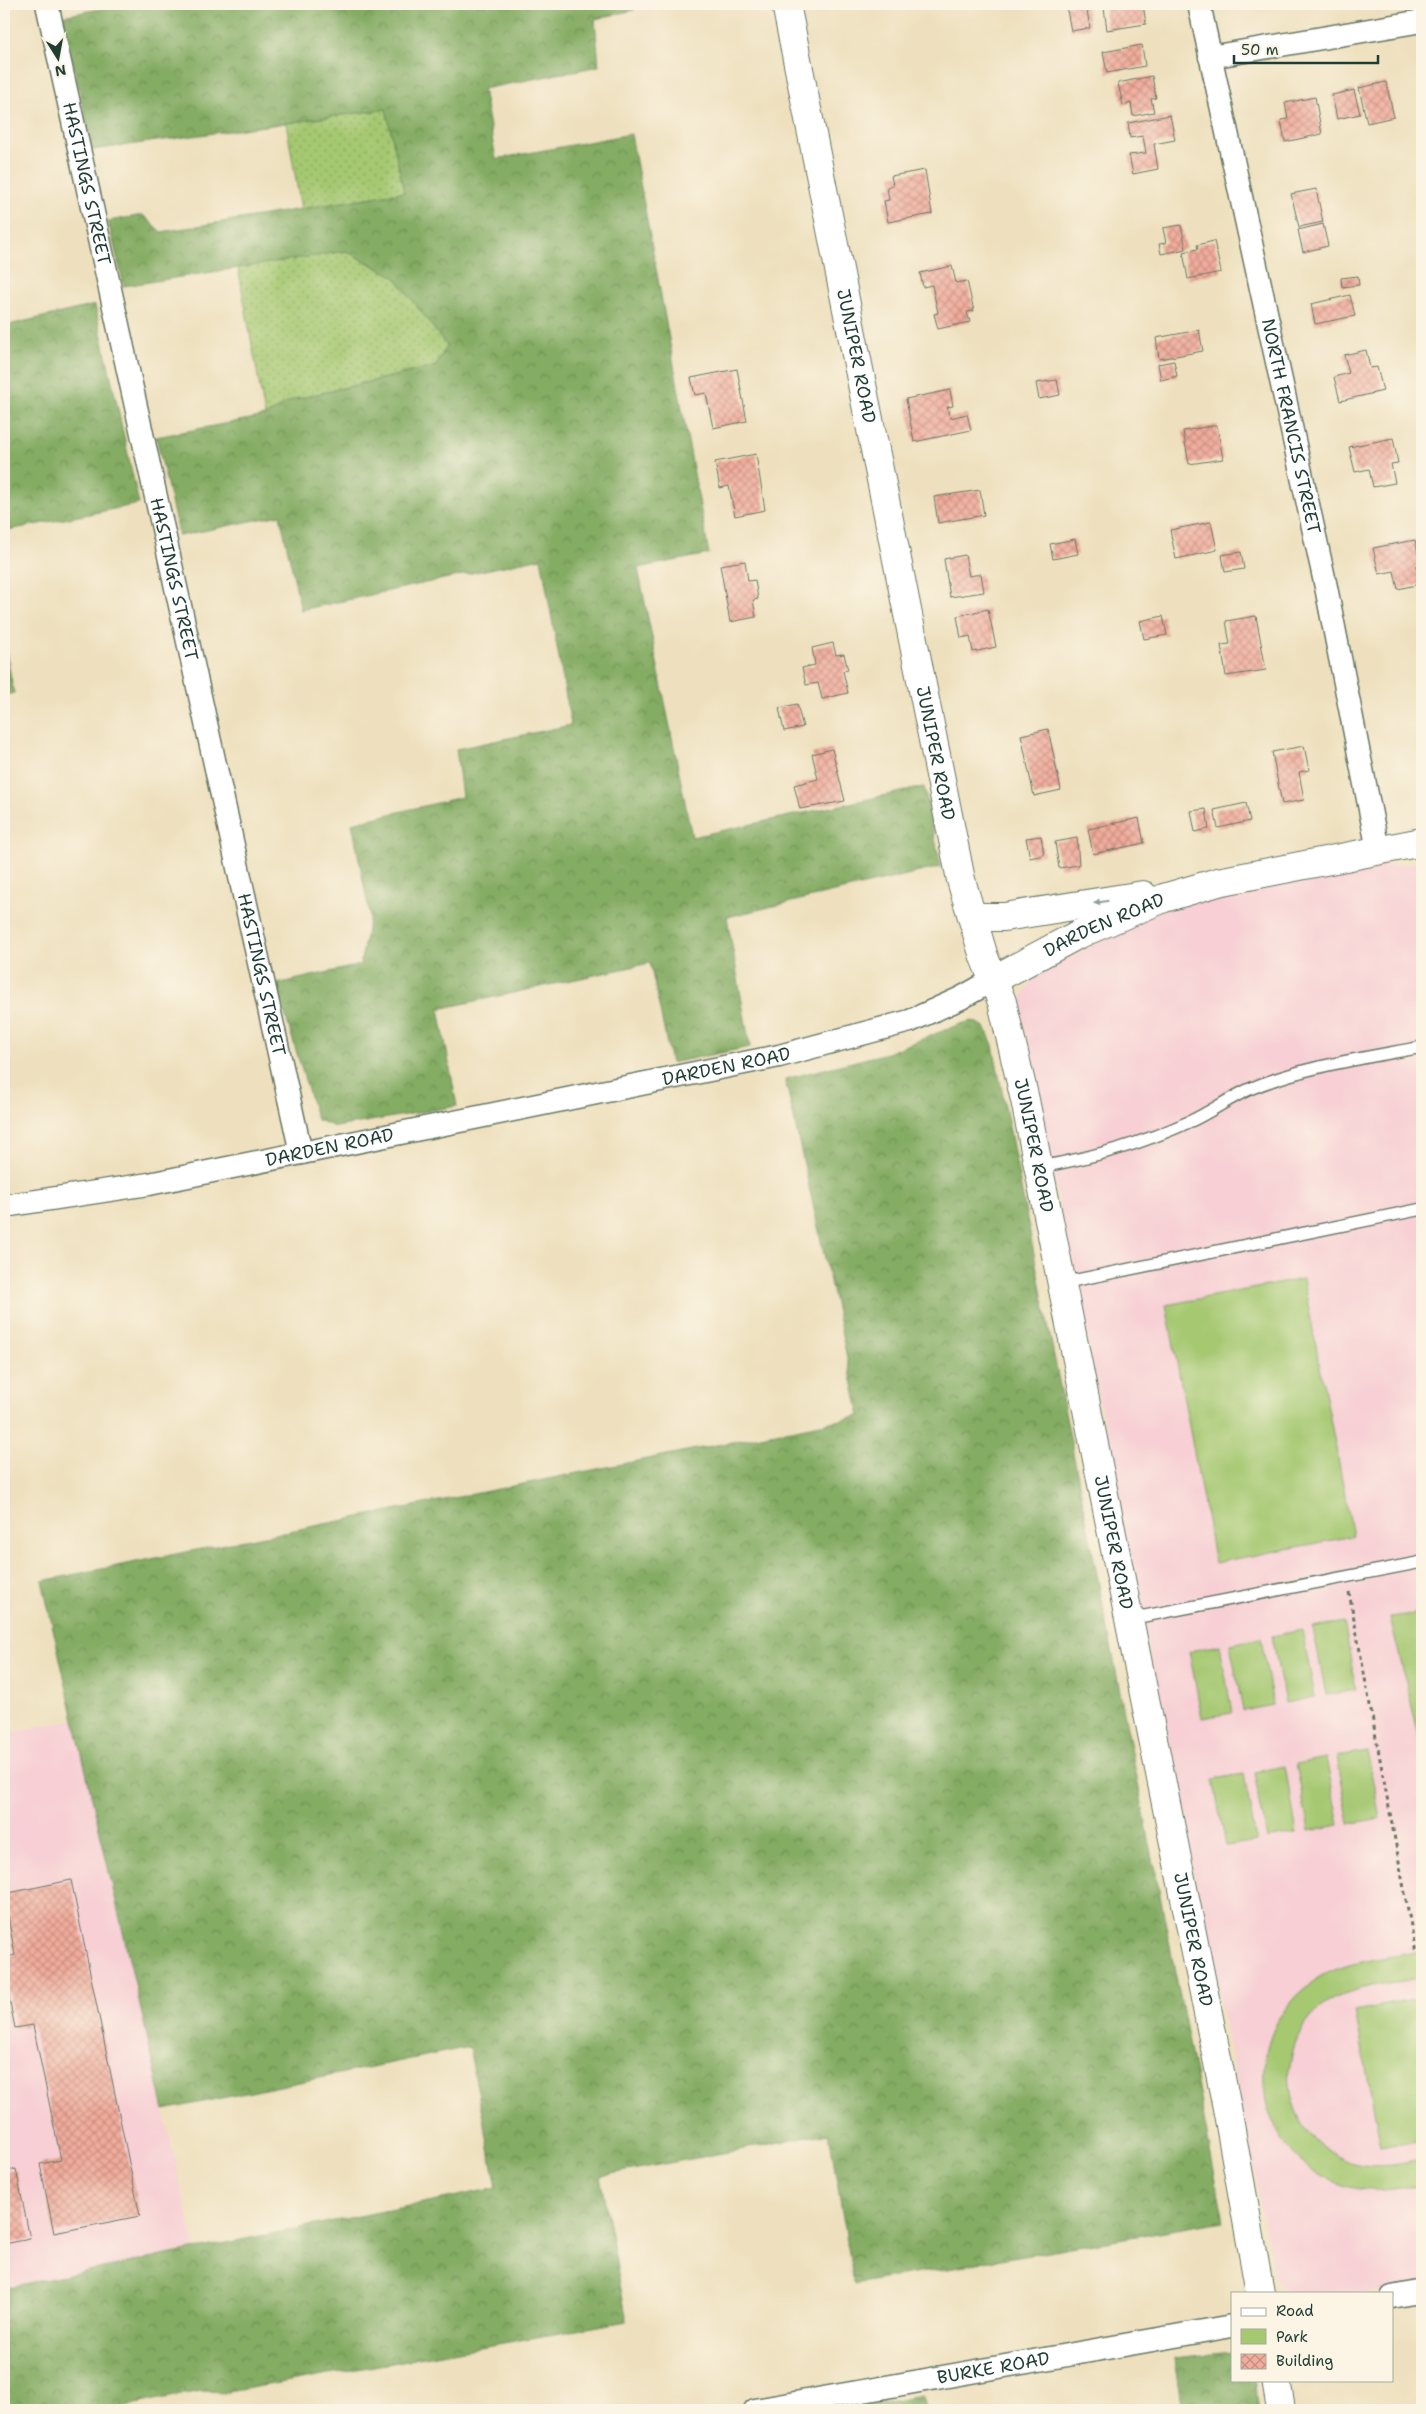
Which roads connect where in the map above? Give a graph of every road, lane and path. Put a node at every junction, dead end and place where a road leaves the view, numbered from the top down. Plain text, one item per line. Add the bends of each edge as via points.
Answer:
1 (47, 4) edge
2 (786, 4) edge
3 (1199, 4) edge
4 (1422, 20) edge
5 (1210, 57) junction
6 (1422, 842) edge
7 (1378, 850) junction
8 (1218, 882) junction
9 (972, 918) junction
10 (993, 980) junction
11 (1422, 1047) edge
12 (301, 1154) junction
13 (1039, 1167) junction
14 (4, 1206) edge
15 (1422, 1209) edge
16 (1062, 1283) junction
17 (1422, 1562) edge
18 (1348, 1586) dead end
19 (1129, 1619) junction
20 (1416, 1952) dead end
21 (1422, 2291) edge
22 (1260, 2292) edge
23 (1394, 2297) edge
24 (1231, 2326) edge
25 (1276, 2382) edge
26 (755, 2410) edge
27 (1281, 2410) edge

1 - 12 street, HASTINGS STREET
2 - 9 street, JUNIPER ROAD via 959,870
3 - 5 street, NORTH FRANCIS STREET
4 - 5 street
5 - 7 street, NORTH FRANCIS STREET via 1326,587
6 - 7 street, DARDEN ROAD
7 - 8 street, DARDEN ROAD
8 -> 9 street via 1044,912
8 - 10 street, DARDEN ROAD via 1128,912
9 - 10 street, JUNIPER ROAD
10 - 12 street, DARDEN ROAD via 910,1021 861,1036 779,1056
10 - 13 street, JUNIPER ROAD via 1012,1035
11 - 13 lane via 1308,1070 1251,1088 1191,1120 1130,1146 1085,1160
12 - 14 street, DARDEN ROAD via 149,1184
13 - 16 street, JUNIPER ROAD
15 - 16 lane
16 - 19 street, JUNIPER ROAD
17 - 19 lane
18 - 20 path
19 - 22 street, JUNIPER ROAD via 1225,2099
21 - 23 street
24 - 26 street, BURKE ROAD
25 - 27 street

